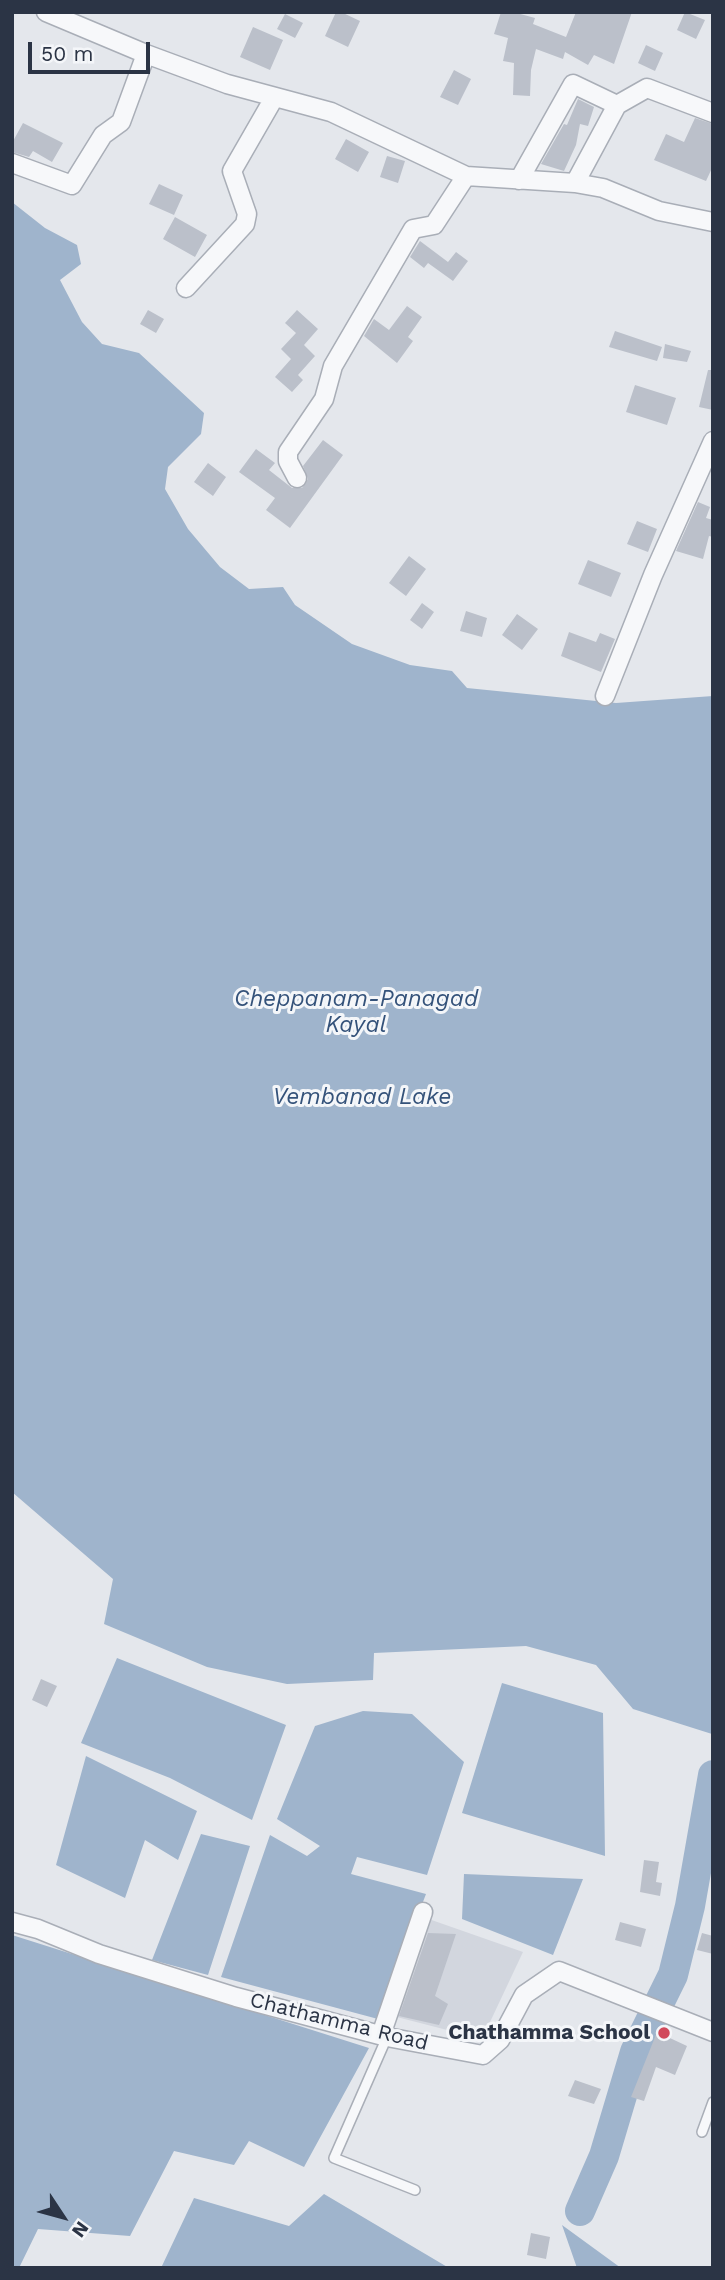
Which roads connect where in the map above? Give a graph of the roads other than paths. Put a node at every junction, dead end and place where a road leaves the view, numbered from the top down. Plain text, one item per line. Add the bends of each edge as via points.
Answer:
1 (46, 12) edge
2 (146, 54) junction
3 (274, 97) junction
4 (617, 105) junction
5 (713, 113) edge
6 (12, 163) edge
7 (466, 176) junction
8 (519, 180) junction
9 (575, 183) junction
10 (713, 222) edge
11 (186, 288) dead end
12 (713, 441) edge
13 (297, 478) dead end
14 (605, 696) dead end
15 (423, 1912) dead end
16 (12, 1922) edge
17 (713, 2032) edge
18 (384, 2036) junction
19 (713, 2102) edge
20 (702, 2132) dead end
21 (415, 2190) dead end

1 - 2 street
2 - 3 street
2 - 6 street via 121,122 103,135 72,185
3 - 7 street via 331,112
3 - 11 street via 232,172 247,214 245,224
4 - 5 street via 648,88
4 - 8 street via 573,84
4 - 9 street
7 - 8 street
7 - 13 street via 434,225 413,229 333,366 324,399 288,452
8 - 9 street
9 - 10 street via 603,188 659,211
12 - 14 street
15 - 18 street
16 - 18 street, Chathamma Road via 236,1997
17 - 18 street, Chathamma Road via 559,1971 524,1995 500,2040 483,2055
18 - 21 lane via 334,2158
19 - 20 lane

